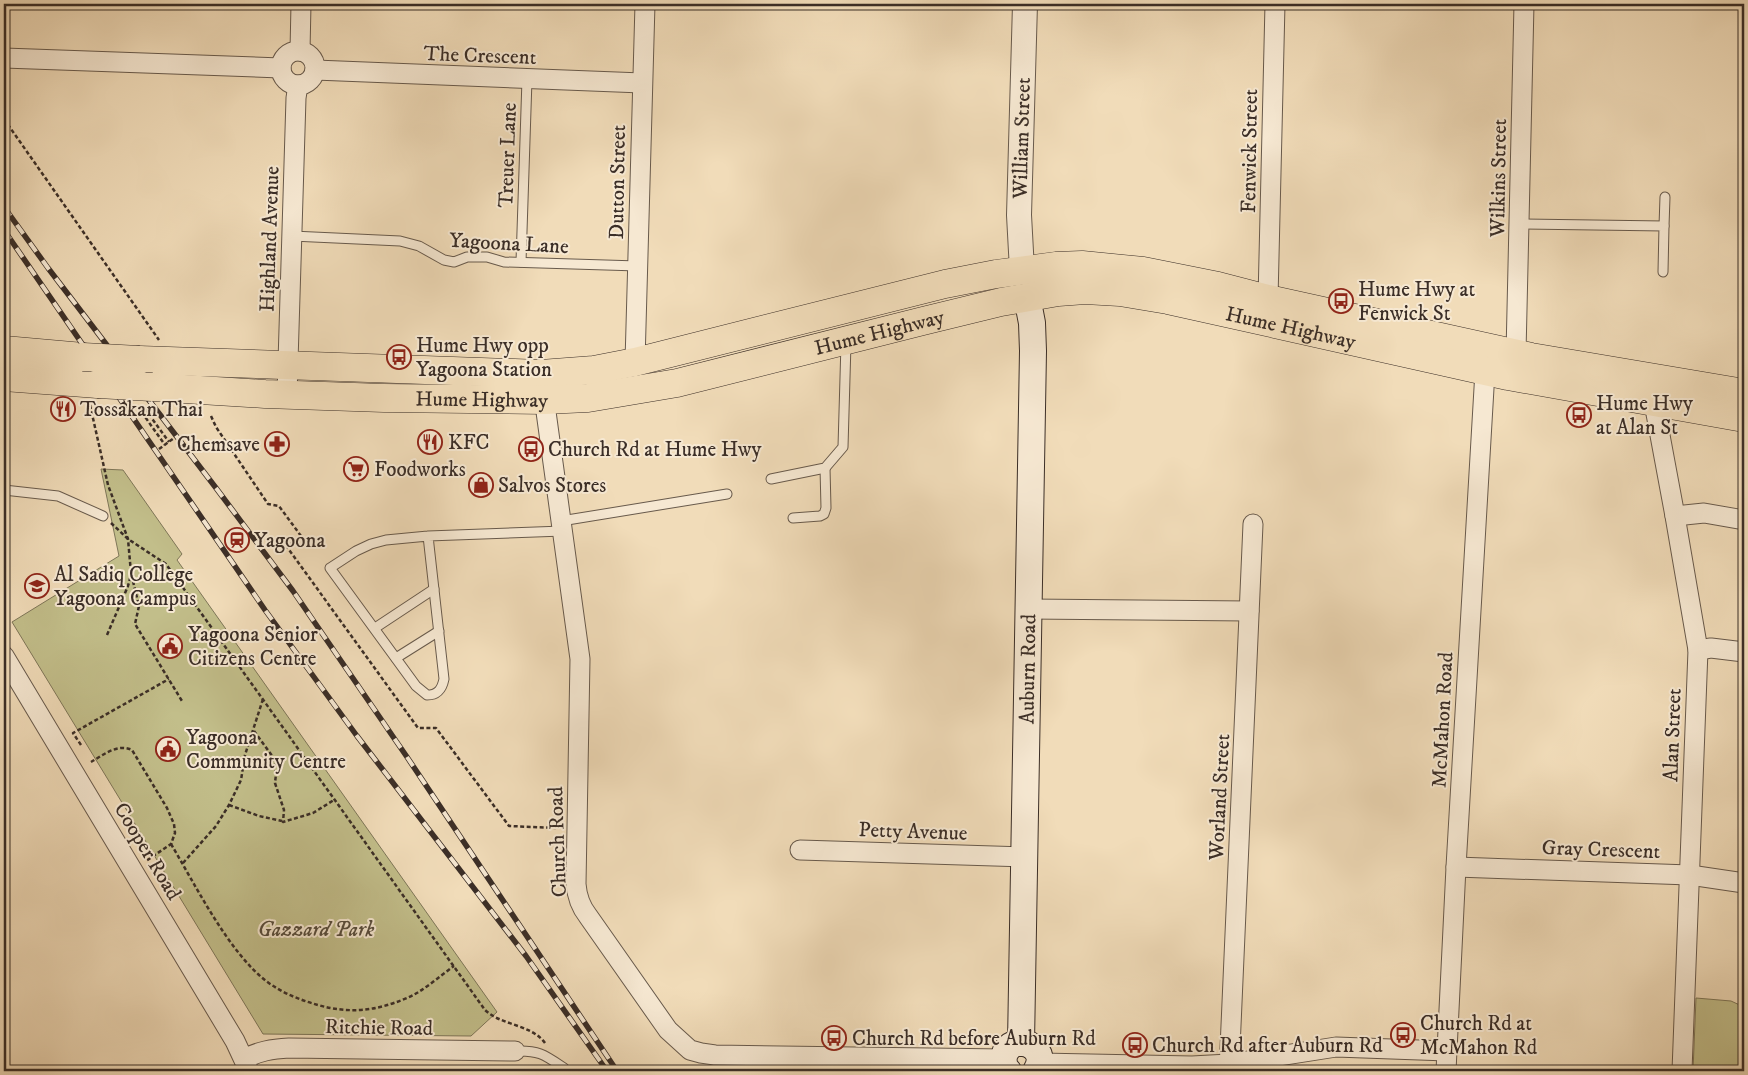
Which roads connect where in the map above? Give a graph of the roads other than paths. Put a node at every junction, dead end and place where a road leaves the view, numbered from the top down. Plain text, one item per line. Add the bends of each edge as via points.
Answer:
1 (301, 4) edge
2 (645, 4) edge
3 (1025, 4) edge
4 (1275, 4) edge
5 (1524, 4) edge
6 (300, 51) junction
7 (4, 58) edge
8 (281, 68) junction
9 (315, 70) junction
10 (527, 79) junction
11 (642, 83) junction
12 (298, 85) junction
13 (1665, 196) dead end
14 (1519, 224) junction
15 (1664, 226) junction
16 (292, 236) junction
17 (521, 262) junction
18 (638, 266) junction
19 (1022, 270) junction
20 (1663, 272) dead end
21 (1027, 297) junction
22 (1268, 299) junction
23 (846, 340) junction
24 (4, 350) edge
25 (1516, 353) junction
26 (635, 362) junction
27 (288, 364) junction
28 (1484, 371) junction
29 (4, 377) edge
30 (543, 387) junction
31 (1744, 393) edge
32 (287, 395) junction
33 (1654, 403) junction
34 (1744, 418) edge
35 (825, 468) junction
36 (771, 479) dead end
37 (4, 490) edge
38 (727, 494) dead end
39 (103, 516) road end
40 (1675, 516) junction
41 (793, 518) dead end
42 (1744, 520) edge
43 (1253, 524) dead end
44 (562, 526) junction
45 (428, 536) junction
46 (434, 590) junction
47 (1028, 609) junction
48 (1250, 611) junction
49 (375, 628) junction
50 (439, 631) junction
51 (1698, 650) junction
52 (1744, 652) edge
53 (4, 656) edge
54 (396, 658) junction
55 (800, 850) dead end
56 (1025, 857) junction
57 (1456, 867) junction
58 (1690, 875) junction
59 (1744, 884) edge
60 (515, 1051) joint
61 (1447, 1051) junction
62 (1011, 1058) edge
63 (247, 1065) edge
64 (1038, 1067) edge
65 (564, 1068) dead end
66 (1229, 1068) edge
67 (1446, 1071) edge
68 (1682, 1071) edge

1 - 6 street
2 - 11 street, Dutton Street
3 - 19 street, William Street via 1019,215
4 - 22 street, Fenwick Street
5 - 14 street, Wilkins Street
6 - 8 street via 285,58
6 - 9 street via 313,60
7 - 8 street
8 - 12 street via 288,82
9 - 10 street, The Crescent
9 - 12 street via 307,83
10 - 11 street, The Crescent
10 - 17 lane, Treuer Lane
11 - 18 street, Dutton Street
12 - 16 street, Highland Avenue
13 - 15 lane
14 - 15 lane
14 - 25 street, Wilkins Street
15 - 20 lane
16 - 17 lane, Yagoona Lane via 400,241 454,262 467,257 488,257 504,262
16 - 27 street, Highland Avenue
17 - 18 lane, Yagoona Lane
18 - 26 street, Dutton Street
19 - 21 highway
19 - 22 highway, Hume Highway via 1082,265 1106,267 1218,286
19 - 26 highway, Hume Highway via 945,284
21 - 23 highway, Hume Highway
21 - 28 highway, Hume Highway via 1085,290 1168,300
21 - 47 main road, Auburn Road via 1032,323
22 - 25 highway, Hume Highway
23 - 30 highway, Hume Highway via 677,383 588,398
23 - 35 lane via 843,447
24 - 27 highway, Hume Highway, bridge via 139,360
25 - 31 highway, Hume Highway
26 - 30 highway, Hume Highway via 594,370
27 - 30 highway, Hume Highway
27 - 32 street, Highland Avenue
28 - 33 highway, Hume Highway
28 - 57 street, McMahon Road
29 - 32 highway, Hume Highway, bridge via 94,395 143,399
30 - 32 highway, Hume Highway
30 - 44 street, Church Road
33 - 34 highway, Hume Highway
33 - 40 street, Alan Street
35 - 36 lane
35 - 41 lane via 824,514
37 - 39 lane via 58,496
38 - 44 lane
40 - 42 street via 1704,513
40 - 51 street, Alan Street
43 - 48 street, Worland Street
44 - 45 lane
44 - 62 street, Church Road via 580,659 577,896 584,912 668,1030 690,1050 715,1055
45 - 46 lane
45 - 49 lane via 371,544 330,568
46 - 49 lane
46 - 50 lane
47 - 48 street
47 - 56 main road, Auburn Road
48 - 66 street, Worland Street
49 - 54 lane
50 - 54 lane
50 - 54 lane via 444,679 440,691 434,695 420,692
51 - 52 street via 1711,648
51 - 58 street, Alan Street
53 - 63 street, Cooper Road
55 - 56 street, Petty Avenue
56 - 62 main road, Auburn Road
57 - 58 street, Gray Crescent
57 - 61 street, McMahon Road
58 - 59 street, Gray Crescent
58 - 68 street, Alan Street
60 - 63 street, Ritchie Road via 289,1048 257,1052
60 - 65 lane via 532,1050
61 - 66 street via 1336,1047
61 - 67 street, McMahon Road
62 - 64 main road via 1033,1047 1040,1055
64 - 66 street

